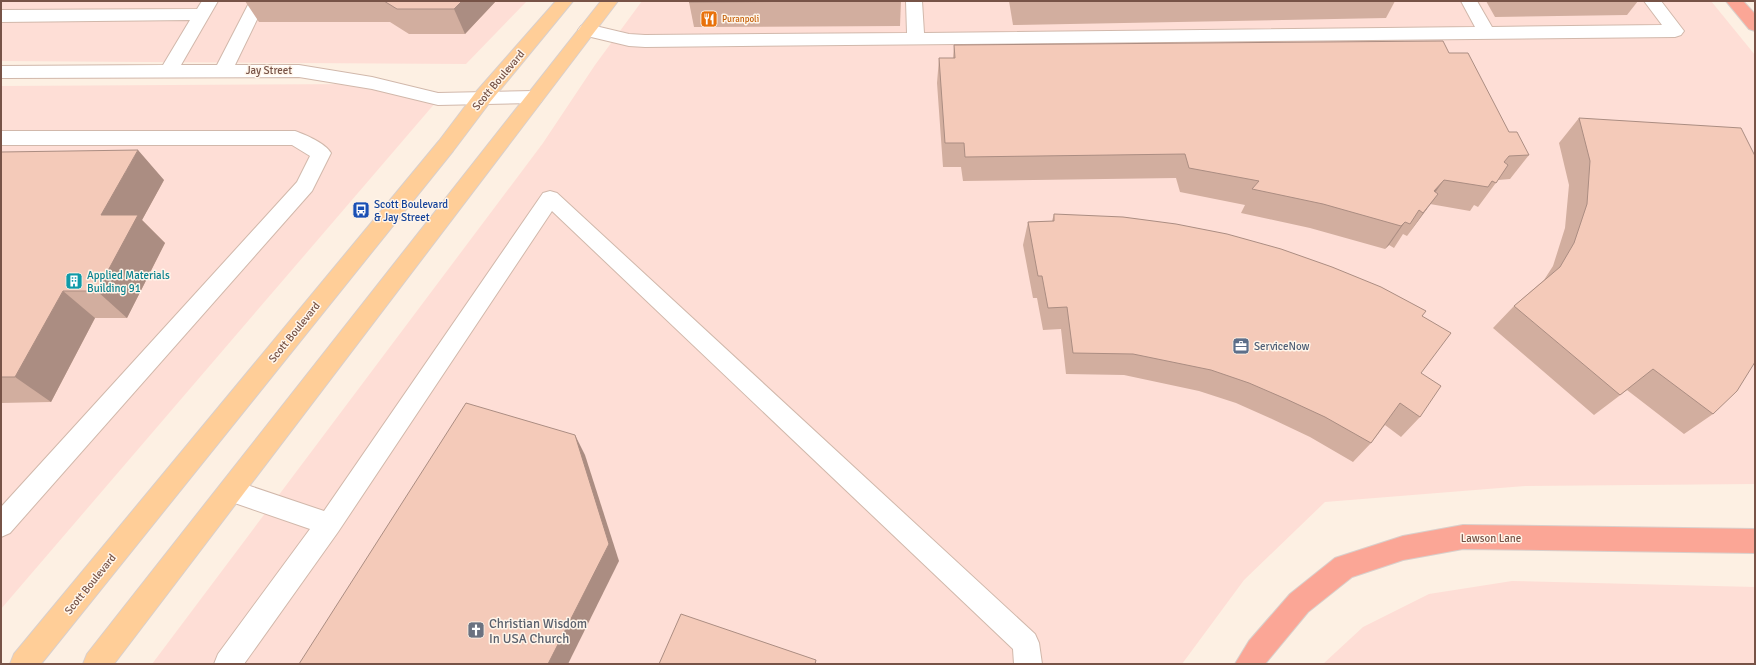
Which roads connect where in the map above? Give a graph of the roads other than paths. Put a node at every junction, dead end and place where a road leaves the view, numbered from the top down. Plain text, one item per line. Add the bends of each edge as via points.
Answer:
1 (258, 1) edge
2 (565, 1) edge
3 (610, 1) edge
4 (914, 1) edge
5 (1469, 1) edge
6 (1652, 1) edge
7 (1734, 1) edge
8 (206, 8) edge
9 (1, 16) edge
10 (1755, 25) edge
11 (587, 30) junction
12 (1487, 33) junction
13 (916, 37) junction
14 (224, 70) junction
15 (169, 71) junction
16 (1, 72) edge
17 (483, 97) junction
18 (534, 97) junction
19 (1, 138) edge
20 (232, 491) junction
21 (329, 524) junction
22 (1, 525) edge
23 (1755, 541) edge
24 (24, 664) edge
25 (98, 664) edge
26 (228, 664) edge
27 (1028, 664) edge
28 (1249, 664) edge

1 - 14 street
2 - 17 main road, Scott Boulevard
3 - 11 main road
4 - 13 street
5 - 12 street
6 - 12 street via 1675,31
7 - 10 highway
8 - 9 street
8 - 15 street
11 - 13 street via 644,41
11 - 18 main road
12 - 13 street
14 - 15 street, Jay Street
14 - 17 street, Jay Street via 299,71 372,83 438,99
15 - 16 street, Jay Street
17 - 18 street, Jay Street
17 - 24 main road, Scott Boulevard via 446,146
18 - 20 main road
19 - 22 street via 295,138 321,153 305,186
20 - 21 street
20 - 25 main road
21 - 26 street
21 - 27 street via 550,198 1026,643
23 - 28 highway, Lawson Lane via 1463,537 1403,548 1344,567 1299,603

